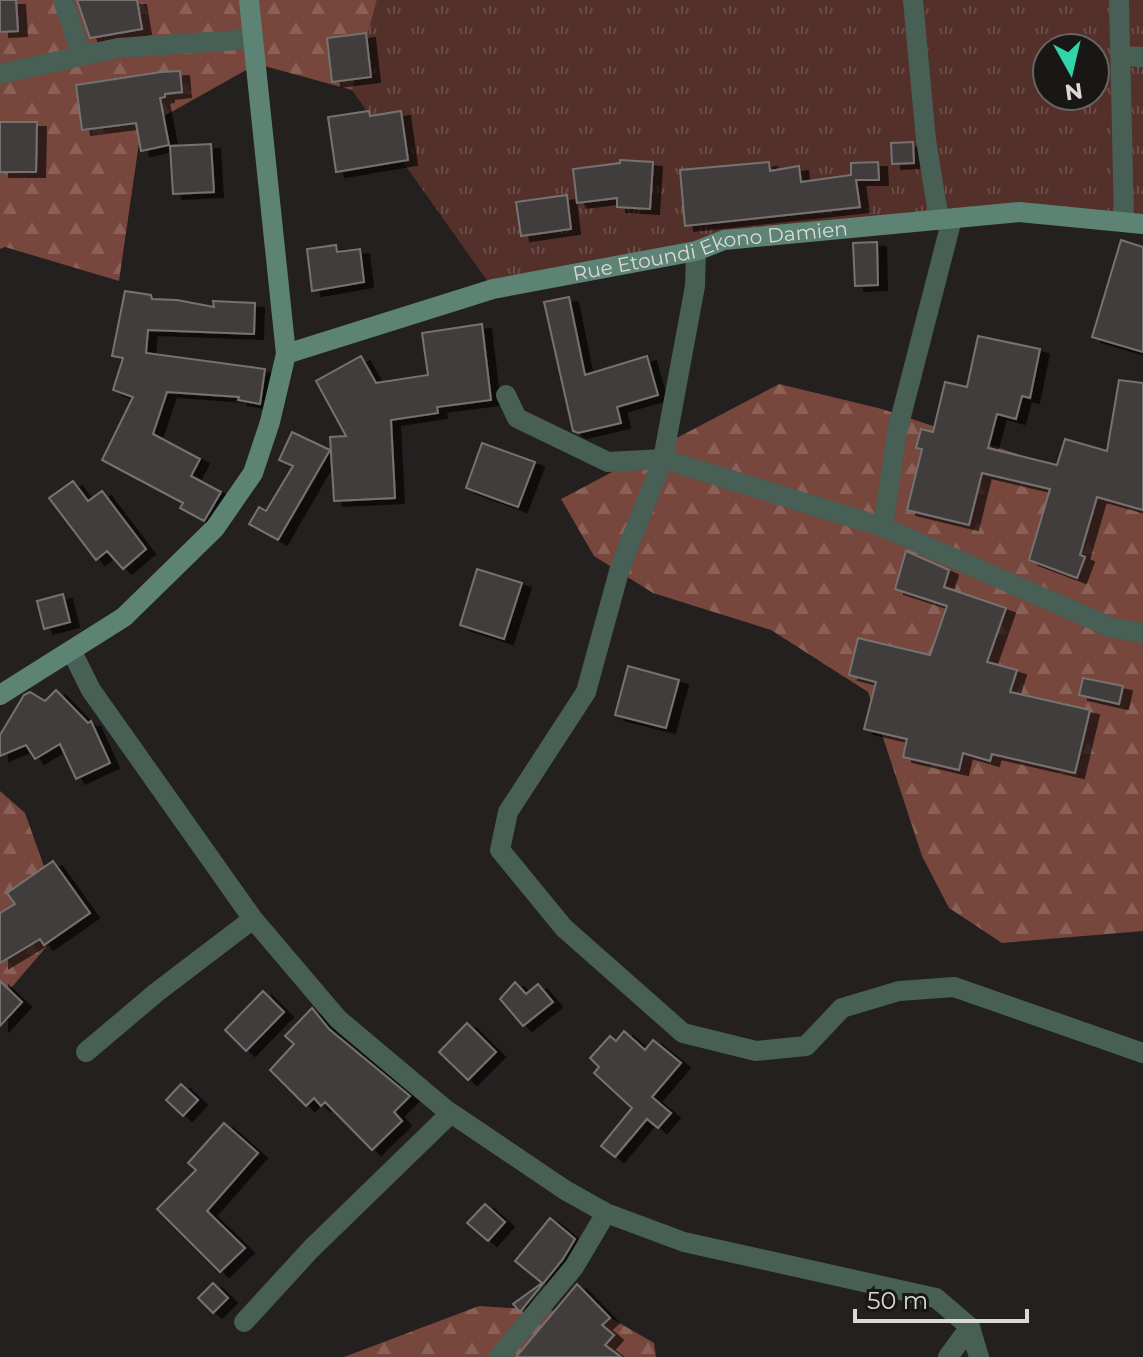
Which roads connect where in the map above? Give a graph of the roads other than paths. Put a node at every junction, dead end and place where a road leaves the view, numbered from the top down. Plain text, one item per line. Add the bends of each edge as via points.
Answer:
1 (63, 0) edge
2 (249, 0) edge
3 (913, 0) edge
4 (1119, 0) edge
5 (253, 39) junction
6 (82, 56) junction
7 (1120, 56) junction
8 (1143, 57) edge
9 (0, 74) edge
10 (946, 219) junction
11 (1133, 223) edge
12 (696, 251) junction
13 (286, 354) junction
14 (506, 395) dead end
15 (663, 459) junction
16 (883, 527) junction
17 (1143, 633) edge
18 (72, 652) junction
19 (0, 695) edge
20 (253, 919) junction
21 (86, 1052) dead end
22 (1143, 1053) edge
23 (451, 1113) junction
24 (606, 1213) junction
25 (244, 1322) dead end
26 (970, 1327) junction
27 (499, 1357) edge
28 (948, 1357) edge
29 (979, 1357) edge

1 - 6 street
2 - 5 street
3 - 10 street via 926,140
4 - 7 street
5 - 6 street via 118,48
5 - 13 street
6 - 9 street
7 - 8 street
7 - 11 street
10 - 11 street, Rue Etoundi Ekono Damien via 1019,212
10 - 12 street, Rue Etoundi Ekono Damien via 724,240
10 - 16 street via 897,432
12 - 13 street, Rue Etoundi Ekono Damien via 493,289
12 - 15 street via 695,286
13 - 18 street via 253,473 215,528 124,617
14 - 15 street via 517,418 608,462
15 - 16 street
15 - 22 street via 620,568 586,692 508,812 500,850 564,928 683,1033 756,1051 806,1046 842,1008 899,991 954,987
16 - 17 street via 1112,628
18 - 19 street
18 - 20 street via 91,690
20 - 21 street
20 - 23 street via 338,1019
23 - 24 street
23 - 25 street
24 - 26 street via 684,1242 936,1298
24 - 27 street via 574,1267
26 - 28 street
26 - 29 street

